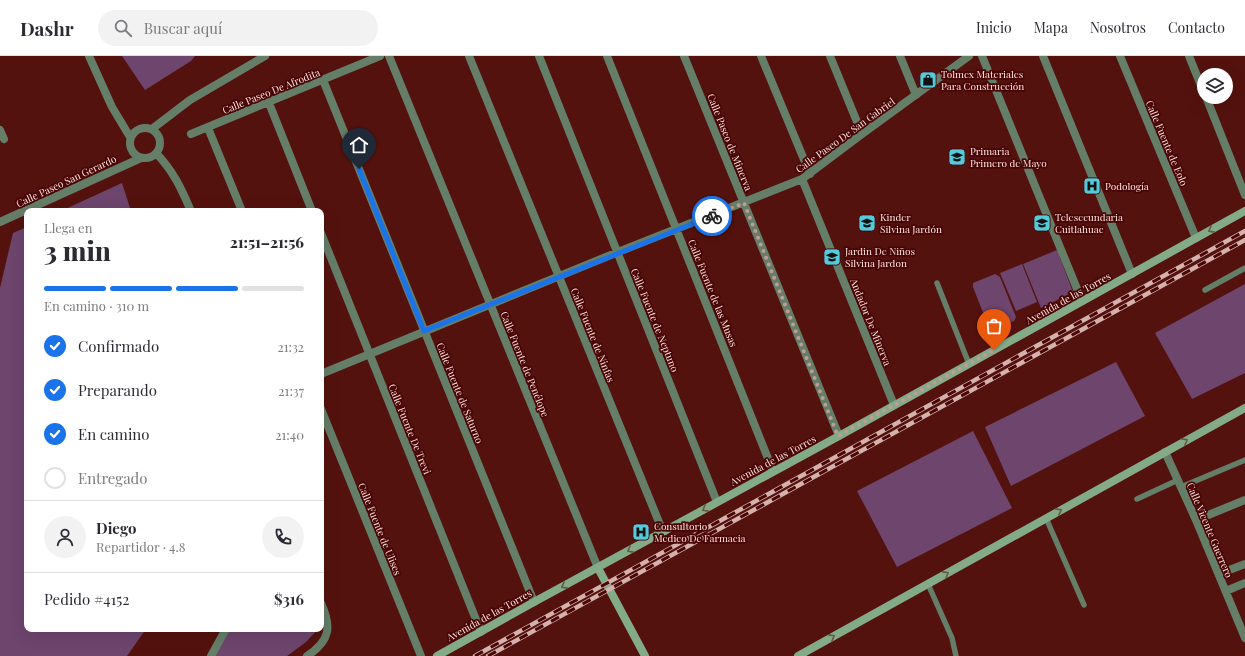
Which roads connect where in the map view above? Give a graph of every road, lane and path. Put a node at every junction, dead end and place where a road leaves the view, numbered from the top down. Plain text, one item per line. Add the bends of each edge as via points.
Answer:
1 (89, 56) edge
2 (265, 56) edge
3 (380, 56) edge
4 (389, 56) edge
5 (469, 56) edge
6 (539, 56) edge
7 (607, 56) edge
8 (684, 56) edge
9 (761, 56) edge
10 (830, 56) edge
11 (900, 56) edge
12 (982, 56) edge
13 (1043, 56) edge
14 (1120, 56) edge
15 (1189, 56) edge
16 (966, 57) edge
17 (1197, 76) edge
18 (323, 80) junction
19 (916, 96) junction
20 (269, 103) junction
21 (1209, 104) edge
22 (208, 128) junction
23 (152, 129) junction
24 (0, 130) edge
25 (190, 134) dead end
26 (862, 134) junction
27 (130, 137) junction
28 (4, 139) dead end
29 (156, 153) junction
30 (141, 158) junction
31 (810, 174) junction
32 (802, 179) junction
33 (1245, 195) edge
34 (744, 203) junction
35 (31, 208) edge
36 (190, 208) edge
37 (241, 208) edge
38 (311, 208) edge
39 (24, 211) edge
40 (1245, 211) edge
41 (0, 222) edge
42 (677, 229) junction
43 (1196, 238) junction
44 (324, 240) edge
45 (618, 252) junction
46 (1245, 268) edge
47 (1132, 274) junction
48 (559, 276) junction
49 (937, 283) dead end
50 (1205, 290) dead end
51 (1082, 301) junction
52 (491, 305) junction
53 (424, 331) junction
54 (370, 354) junction
55 (969, 364) junction
56 (324, 373) edge
57 (894, 405) junction
58 (1245, 408) edge
59 (324, 416) edge
60 (838, 436) junction
61 (1166, 452) junction
62 (1245, 460) edge
63 (773, 471) junction
64 (1180, 484) junction
65 (1137, 499) dead end
66 (1245, 500) edge
67 (717, 502) junction
68 (1046, 518) junction
69 (1196, 520) junction
70 (662, 532) junction
71 (1245, 564) edge
72 (598, 568) junction
73 (1219, 574) junction
74 (1245, 583) edge
75 (928, 584) junction
76 (1226, 591) junction
77 (534, 602) junction
78 (1084, 605) dead end
79 (324, 609) edge
80 (224, 632) edge
81 (481, 632) junction
82 (1245, 638) edge
83 (211, 656) edge
84 (307, 656) edge
85 (421, 656) edge
86 (436, 656) edge
87 (645, 656) edge
88 (798, 656) edge
89 (956, 656) edge

1 - 27 street via 112,107
2 - 23 street via 190,100
3 - 18 street, Calle Paseo De Afrodita
4 - 52 street, Calle Fuente de Penélope
5 - 48 street, Calle Fuente de Ninfas
6 - 45 street, Calle Fuente de Neptuno
7 - 42 street, Calle Fuente de las Musas
8 - 34 street, Calle Paseo de Minerva
9 - 31 street
10 - 26 street
11 - 19 street
12 - 51 street
13 - 47 street
14 - 43 street, Calle Fuente de Eolo
15 - 17 street
16 - 19 street, Calle Paseo De San Gabriel
18 - 20 street, Calle Paseo De Afrodita
18 - 53 street, Calle Fuente de Saturno
19 - 26 street, Calle Paseo De San Gabriel
20 - 22 street, Calle Paseo De Afrodita
20 - 38 street
21 - 33 street
22 - 25 street, Calle Paseo De Afrodita
22 - 37 street
23 - 27 street via 143,127
23 - 29 street via 160,138
24 - 28 street
26 - 31 street, Calle Paseo De San Gabriel
27 - 30 street via 130,148
29 - 30 street via 151,157
29 - 36 street via 169,166
30 - 35 street, Calle Paseo San Gerardo
31 - 32 street, Calle Paseo De San Gabriel
32 - 34 street, Calle Paseo De San Gabriel
32 - 57 street, Andador De Minerva
34 - 42 street, Calle Paseo De San Gabriel
34 - 60 street, Calle Paseo de Minerva
39 - 41 street, Calle Paseo San Gerardo
40 -> 43 main road, Avenida de las Torres
42 - 45 street, Calle Paseo De San Gabriel
42 - 63 street, Calle Fuente de las Musas
43 - 47 main road, Avenida de las Torres
44 - 54 street, Calle Fuente De Trevi
45 - 48 street, Calle Paseo De San Gabriel
45 - 67 street, Calle Fuente de Neptuno
46 - 50 lane
47 - 51 main road, Avenida de las Torres
48 - 52 street, Calle Paseo De San Gabriel
48 - 70 street, Calle Fuente de Ninfas
49 - 55 lane
51 - 55 main road, Avenida de las Torres
52 - 53 street, Calle Paseo De San Gabriel
52 - 72 street, Calle Fuente de Penélope
53 - 54 street, Calle Paseo De San Gabriel
53 - 77 street, Calle Fuente de Saturno
54 - 56 street, Calle Paseo De San Gabriel
54 - 81 street, Calle Fuente De Trevi
55 - 57 main road, Avenida de las Torres
57 - 60 main road, Avenida de las Torres
61 -> 58 main road
59 - 85 street, Calle Fuente de Ulises
60 - 63 main road, Avenida de las Torres
61 - 64 street, Calle Vicente Guerrero
68 -> 61 main road
62 - 64 lane
63 - 67 main road, Avenida de las Torres
64 - 65 lane
64 - 69 street, Calle Vicente Guerrero
66 - 69 street
67 -> 70 main road, Avenida de las Torres
75 -> 68 main road
68 - 78 lane
69 - 73 street, Calle Vicente Guerrero
70 -> 72 main road, Avenida de las Torres
71 - 73 street
72 -> 77 main road, Avenida de las Torres
72 - 87 main road
73 - 76 street, Calle Vicente Guerrero
74 - 76 street
88 -> 75 main road
75 - 89 lane via 952,638
76 - 82 street, Calle Vicente Guerrero
77 - 81 main road, Avenida de las Torres
79 - 84 street via 328,624 327,636 318,649
80 - 83 street
81 - 86 main road, Avenida de las Torres

